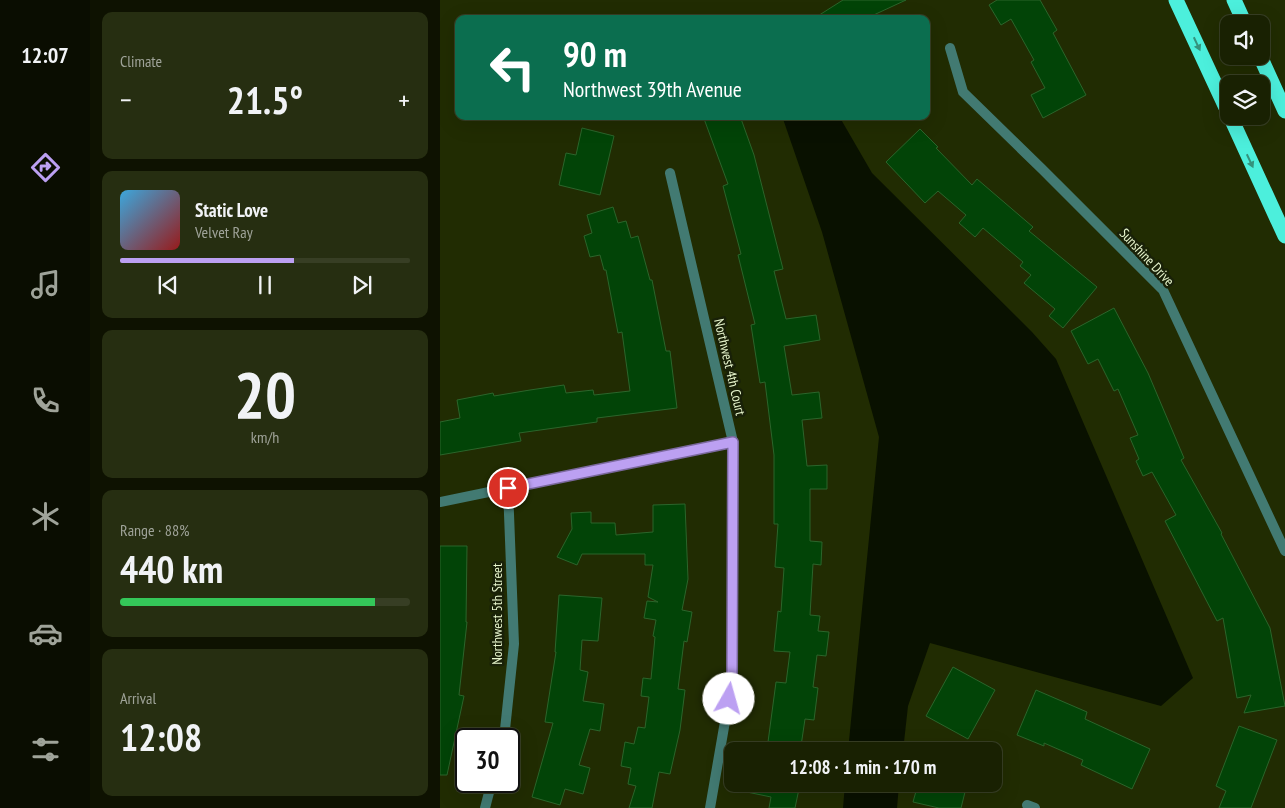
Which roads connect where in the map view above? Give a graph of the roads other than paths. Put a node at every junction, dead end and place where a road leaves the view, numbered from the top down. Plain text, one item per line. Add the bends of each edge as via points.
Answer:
1 (1176, 0) edge
2 (1234, 0) edge
3 (1241, 15) edge
4 (950, 48) dead end
5 (1264, 65) edge
6 (1220, 95) edge
7 (1285, 111) edge
8 (1234, 125) edge
9 (670, 173) dead end
10 (1285, 236) edge
11 (733, 442) junction
12 (508, 488) junction
13 (440, 502) edge
14 (1285, 550) edge
15 (505, 728) edge
16 (489, 793) edge
17 (485, 808) edge
18 (710, 808) edge

1 -> 6 highway
2 - 3 highway
4 - 14 street, Sunshine Drive via 963,92 1163,290
5 - 7 highway
8 -> 10 highway
9 - 11 street, Northwest 4th Court
11 - 12 street
11 - 18 street, Northwest 4th Court via 732,681
12 - 13 street
12 - 15 street, Northwest 5th Street via 514,644
16 - 17 street

